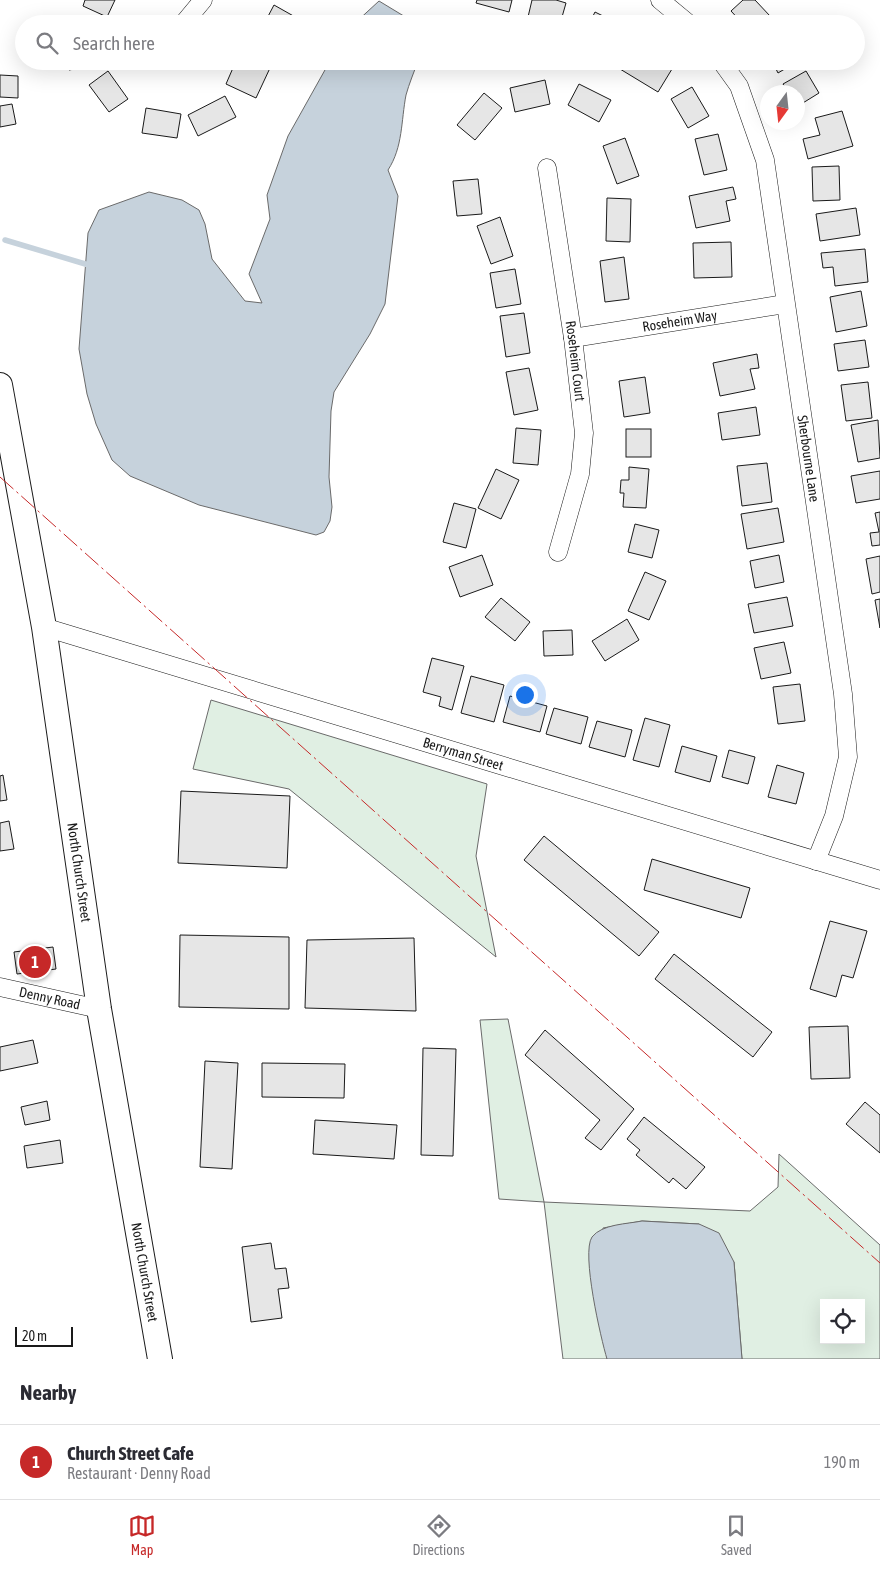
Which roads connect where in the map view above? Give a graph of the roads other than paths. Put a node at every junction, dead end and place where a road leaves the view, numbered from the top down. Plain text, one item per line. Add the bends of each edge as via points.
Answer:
1 (203, 0) edge
2 (660, 0) edge
3 (190, 15) edge
4 (678, 15) edge
5 (728, 70) edge
6 (548, 168) dead end
7 (784, 304) junction
8 (573, 338) junction
9 (0, 385) edge
10 (558, 552) dead end
11 (44, 627) junction
12 (816, 861) junction
13 (880, 880) edge
14 (0, 987) edge
15 (99, 1010) junction
16 (160, 1359) edge

1 - 3 street
2 - 4 street
5 - 7 street, Sherbourne Lane via 740,86 765,160
6 - 8 street, Roseheim Court
7 - 8 street, Roseheim Way
7 - 12 street, Sherbourne Lane via 843,694 848,758 834,816
8 - 10 street, Roseheim Court via 584,433 580,474
9 - 11 main road, North Church Street
11 - 12 street, Berryman Street
11 - 15 main road, North Church Street
12 - 13 street, Berryman Street
14 - 15 street, Denny Road
15 - 16 main road, North Church Street

